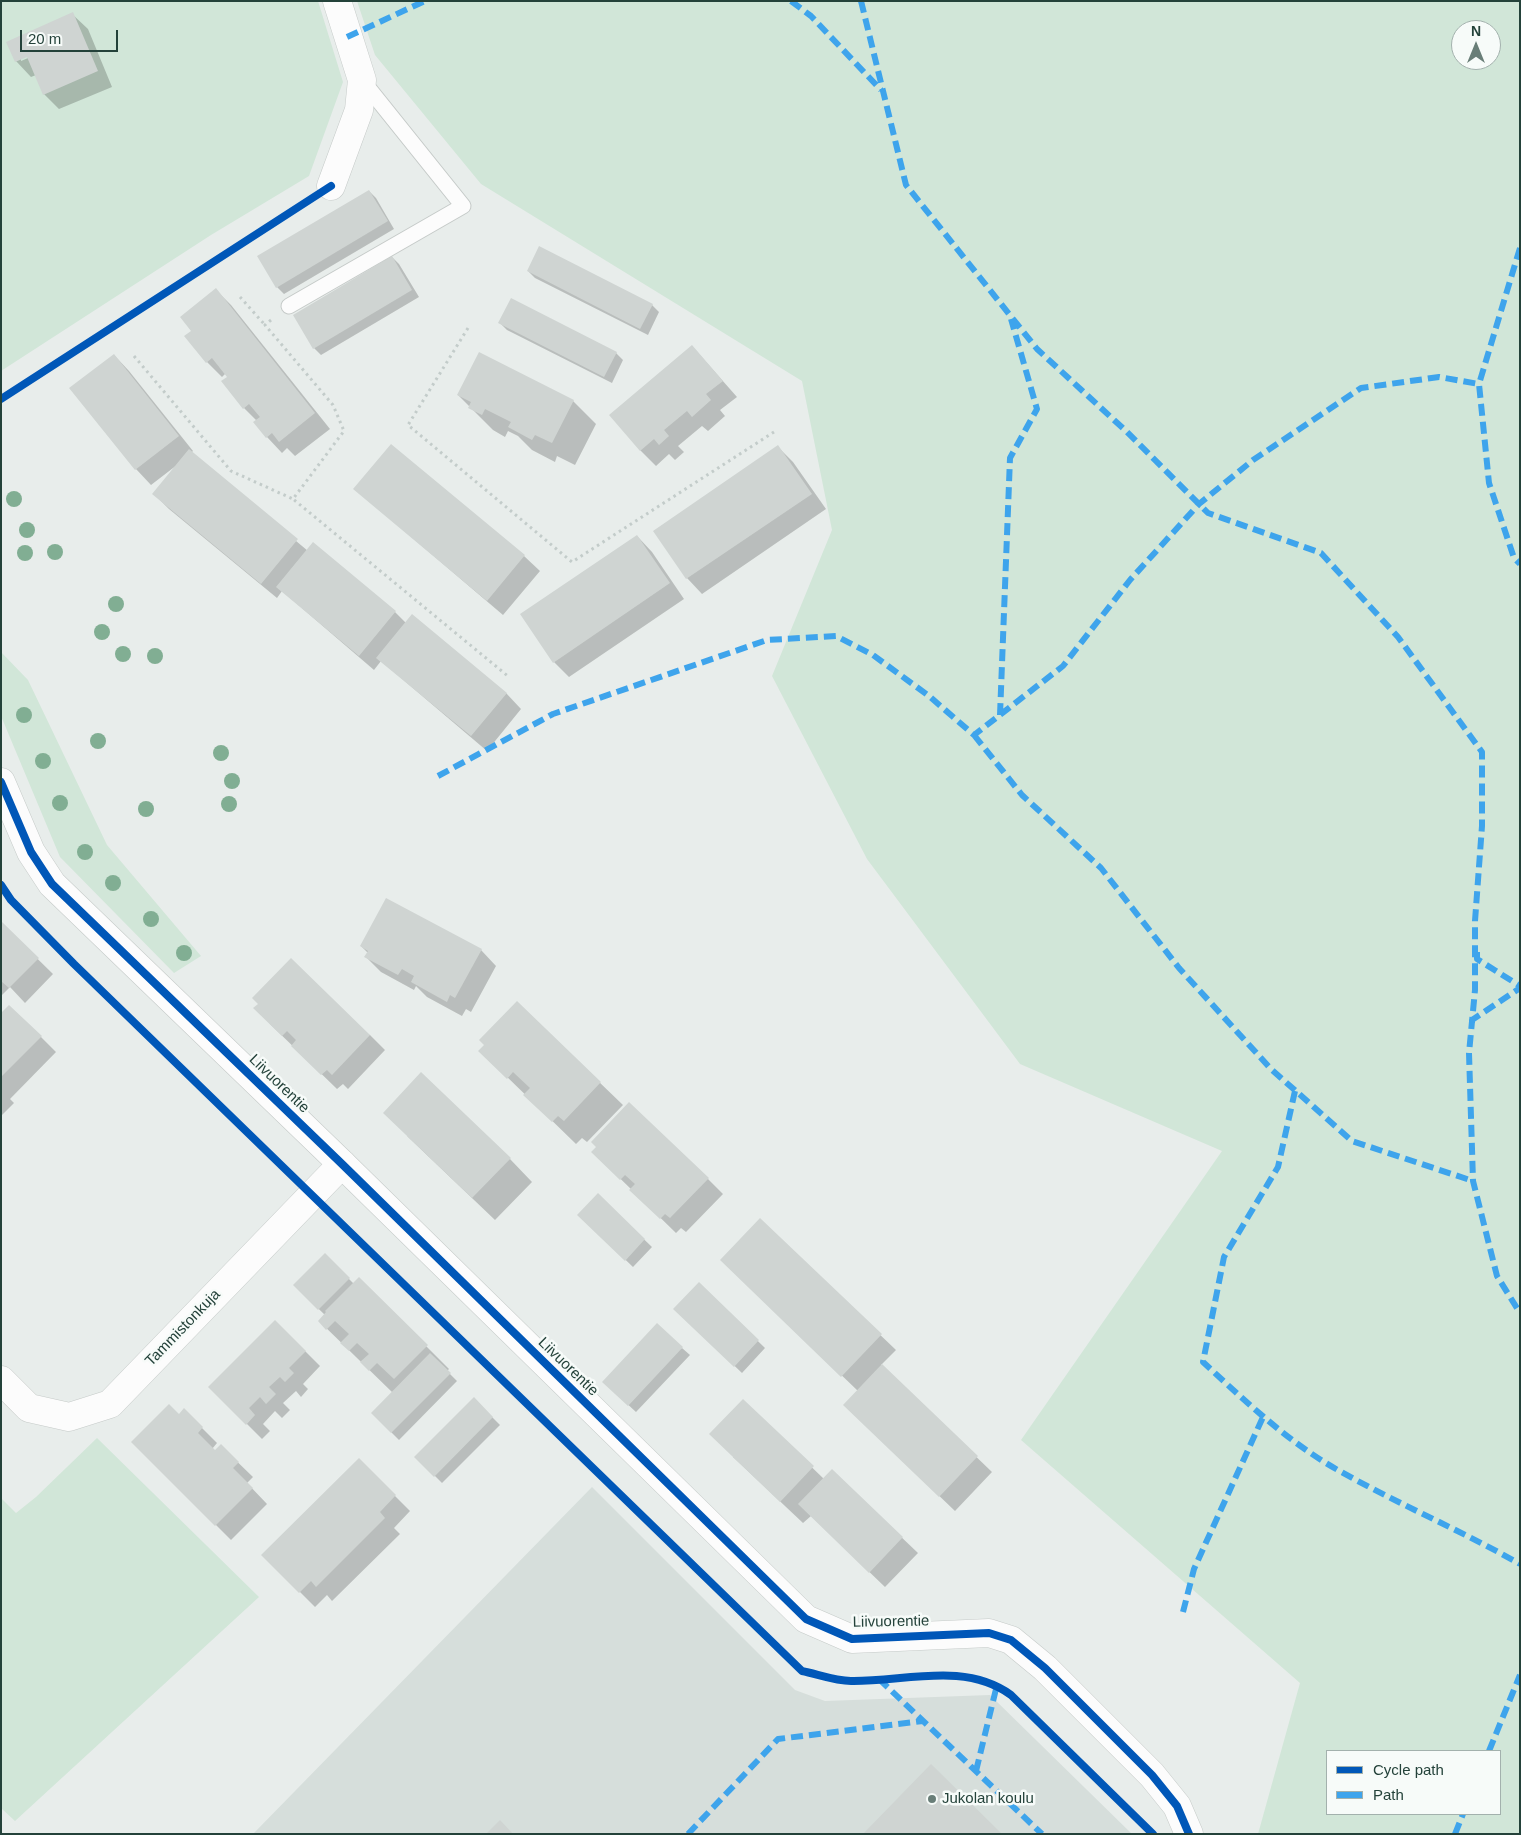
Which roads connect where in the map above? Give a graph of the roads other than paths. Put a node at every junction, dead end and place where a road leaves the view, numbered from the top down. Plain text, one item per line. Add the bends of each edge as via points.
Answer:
1 (337, 1) edge
2 (362, 80) junction
3 (332, 186) dead end
4 (289, 306) road end
5 (2, 783) edge
6 (342, 1164) junction
7 (1, 1380) edge
8 (1188, 1834) edge

1 - 2 street
2 - 3 street via 359,110
2 - 4 lane via 463,206
5 - 6 street, Liivuorentie via 31,852 52,884
6 - 7 street, Tammistonkuja via 110,1404 69,1417 30,1408
6 - 8 street, Liivuorentie via 806,1619 852,1639 989,1633 1011,1640 1045,1668 1152,1775 1177,1806

